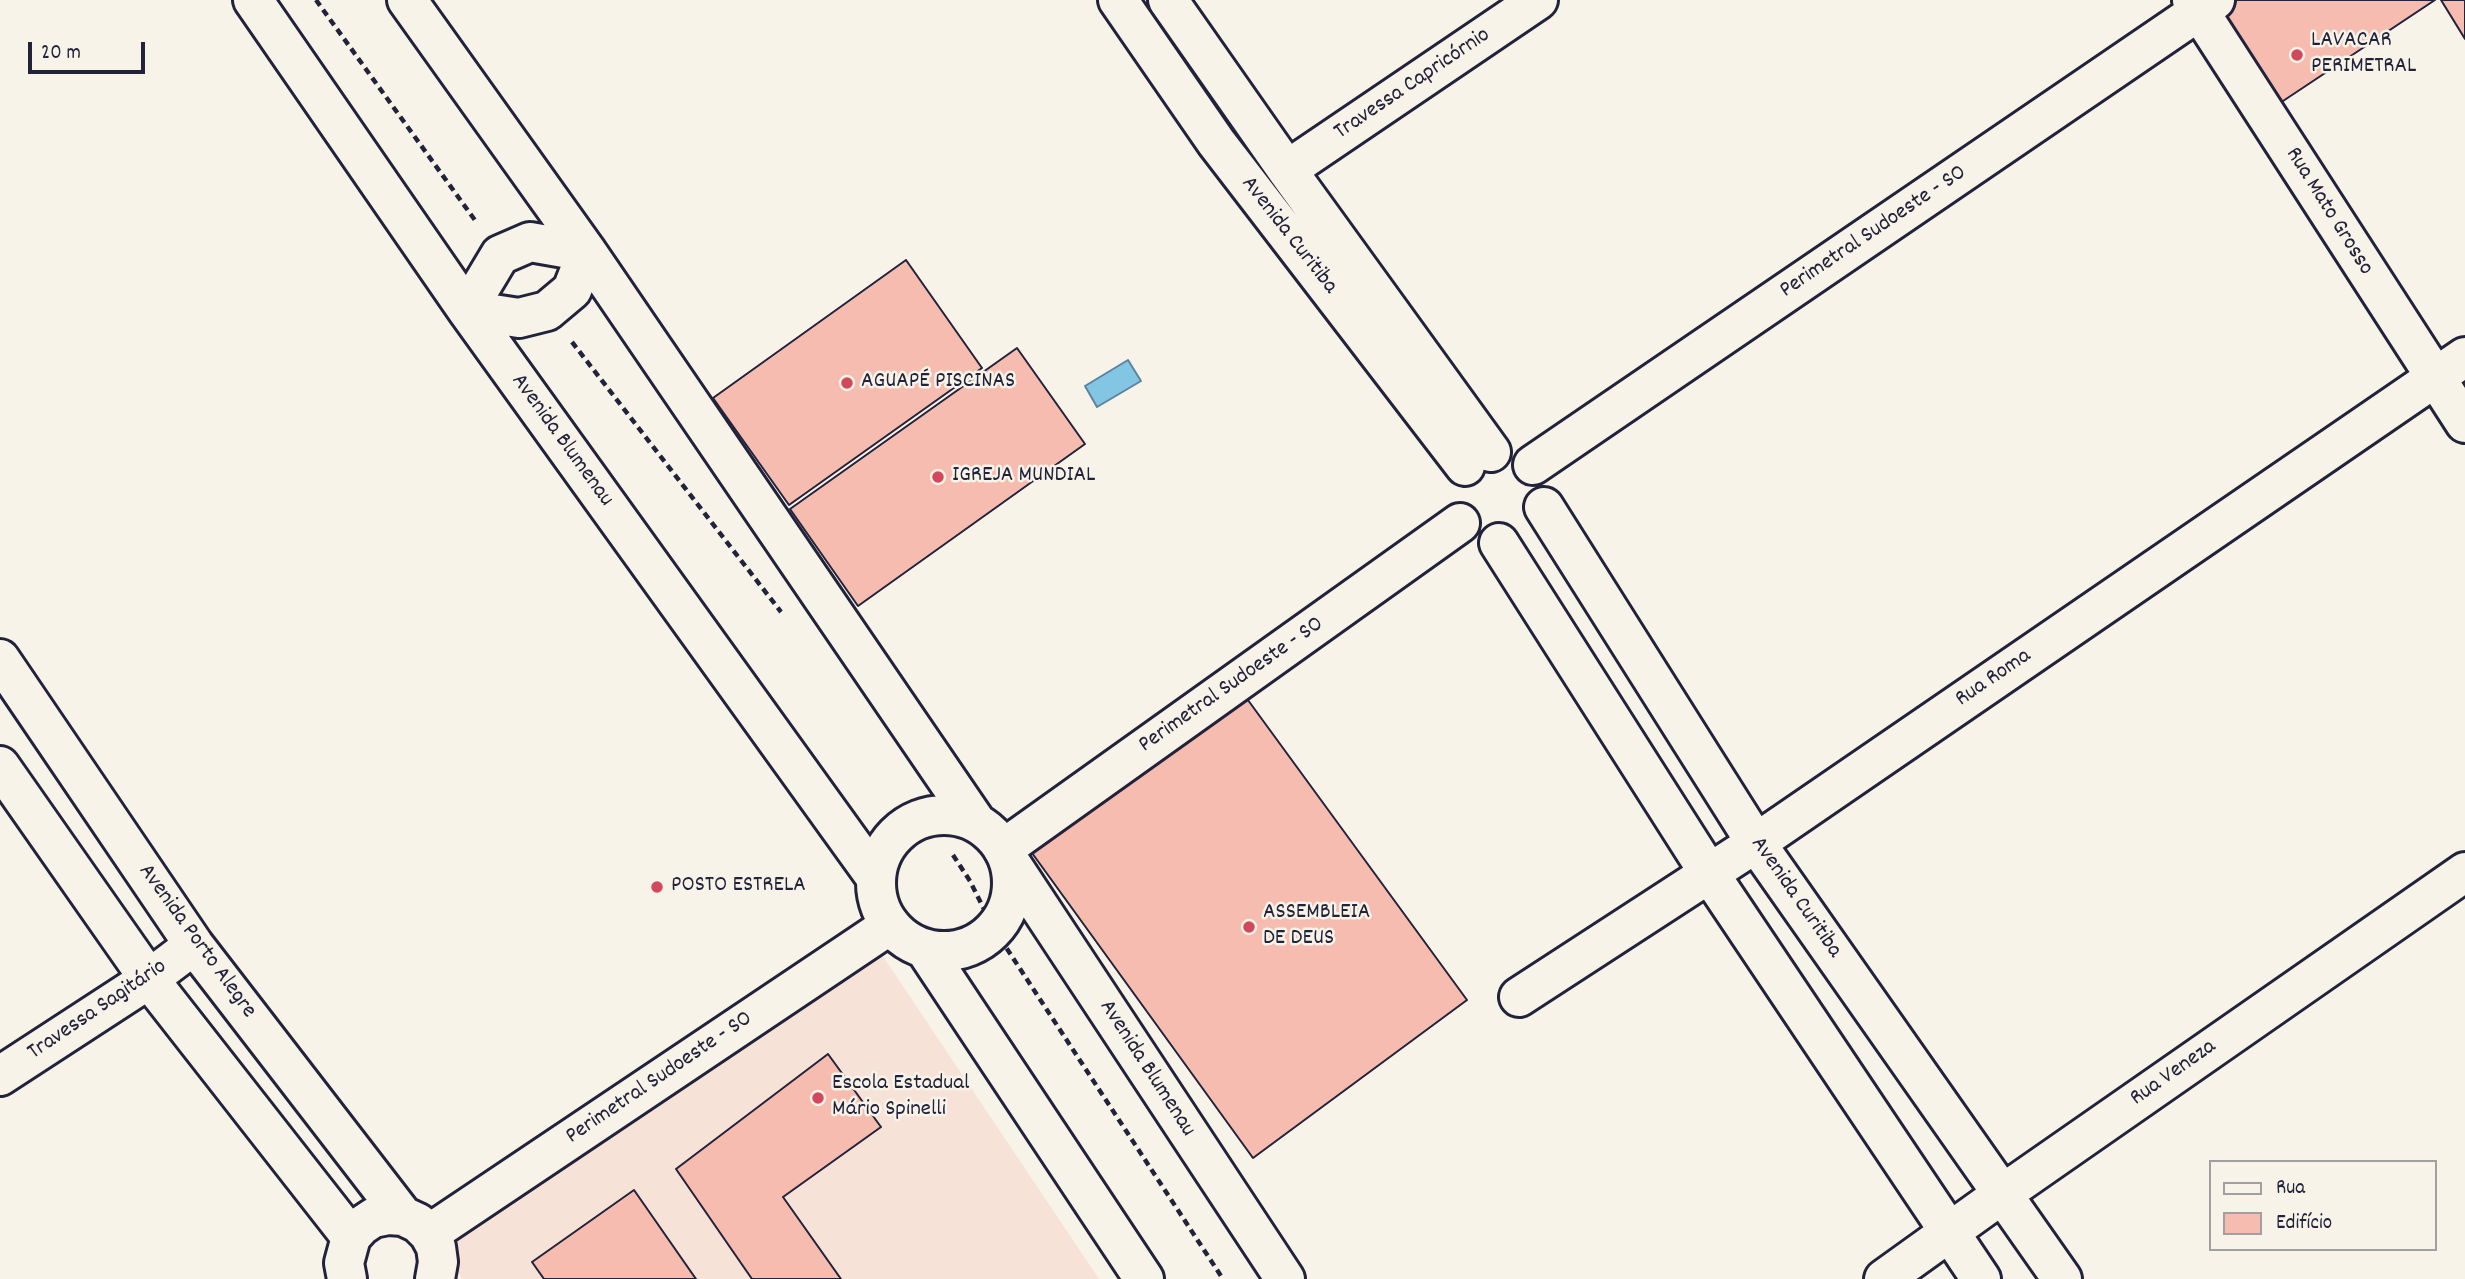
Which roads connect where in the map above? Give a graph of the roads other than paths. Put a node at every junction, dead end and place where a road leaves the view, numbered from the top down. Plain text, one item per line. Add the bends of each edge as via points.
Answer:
1 (253, 0) edge
2 (407, 0) edge
3 (1118, 0) edge
4 (1168, 0) edge
5 (1538, 0) edge
6 (2203, 4) edge
7 (1287, 170) junction
8 (587, 252) junction
9 (467, 310) junction
10 (2465, 357) edge
11 (2434, 378) junction
12 (2465, 423) edge
13 (1478, 459) junction
14 (1532, 465) junction
15 (1544, 507) junction
16 (1460, 523) junction
17 (1499, 543) junction
18 (0, 659) edge
19 (0, 766) edge
20 (976, 822) junction
21 (1756, 843) junction
22 (1005, 854) junction
23 (2465, 872) edge
24 (1709, 873) junction
25 (876, 878) junction
26 (890, 925) junction
27 (194, 945) junction
28 (925, 949) junction
29 (149, 979) junction
30 (1519, 997) dead end
31 (0, 1076) edge
32 (2001, 1195) junction
33 (416, 1225) junction
34 (1950, 1234) junction
35 (351, 1237) junction
36 (436, 1278) edge
37 (348, 1279) edge
38 (1144, 1279) edge
39 (1285, 1279) edge
40 (1884, 1279) edge
41 (1981, 1279) edge
42 (2062, 1279) edge

1 - 9 street, Avenida Blumenau
2 - 8 street
3 - 13 street, Avenida Curitiba via 1216,142
4 - 7 street, Avenida Curitiba
5 - 7 street, Travessa Capricórnio
6 - 11 street, Rua Mato Grosso
6 - 14 street, Perimetral Sudoeste - SO
7 - 13 street, Avenida Curitiba
8 - 9 street via 530,242 500,255
8 - 9 street via 572,290 547,311 519,318
8 - 20 street
9 - 25 street, Avenida Blumenau
10 - 11 street, Rua Roma
11 - 12 street, Rua Mato Grosso
11 - 21 street, Rua Roma
13 - 14 street via 1506,451
13 - 16 street via 1457,479 1452,494
14 - 15 street via 1541,478
15 - 17 street via 1528,533
15 - 21 street, Avenida Curitiba
16 - 17 street via 1478,538
16 - 22 street, Perimetral Sudoeste - SO
17 - 24 street
18 - 27 street, Avenida Porto Alegre
19 - 29 street
20 - 22 street via 996,838
20 - 25 street via 943,814 926,817 897,833 886,846
21 - 24 street, Rua Roma
21 - 32 street, Avenida Curitiba
22 - 28 street via 1010,895 994,929 962,948
22 - 39 street, Avenida Blumenau
23 - 32 street, Rua Veneza
24 - 30 street, Rua Roma
24 - 34 street
25 - 26 street via 881,911
26 - 28 street
26 - 33 street, Perimetral Sudoeste - SO
27 - 29 street, Travessa Sagitário
27 - 33 street, Avenida Porto Alegre
28 - 38 street
29 - 31 street, Travessa Sagitário
29 - 35 street
32 - 34 street, Rua Veneza
32 - 42 street, Avenida Curitiba
33 - 35 street, Perimetral Sudoeste - SO via 388,1215 373,1218
33 - 36 street via 436,1247
34 - 40 street, Rua Veneza
34 - 41 street
35 - 37 street via 344,1263

